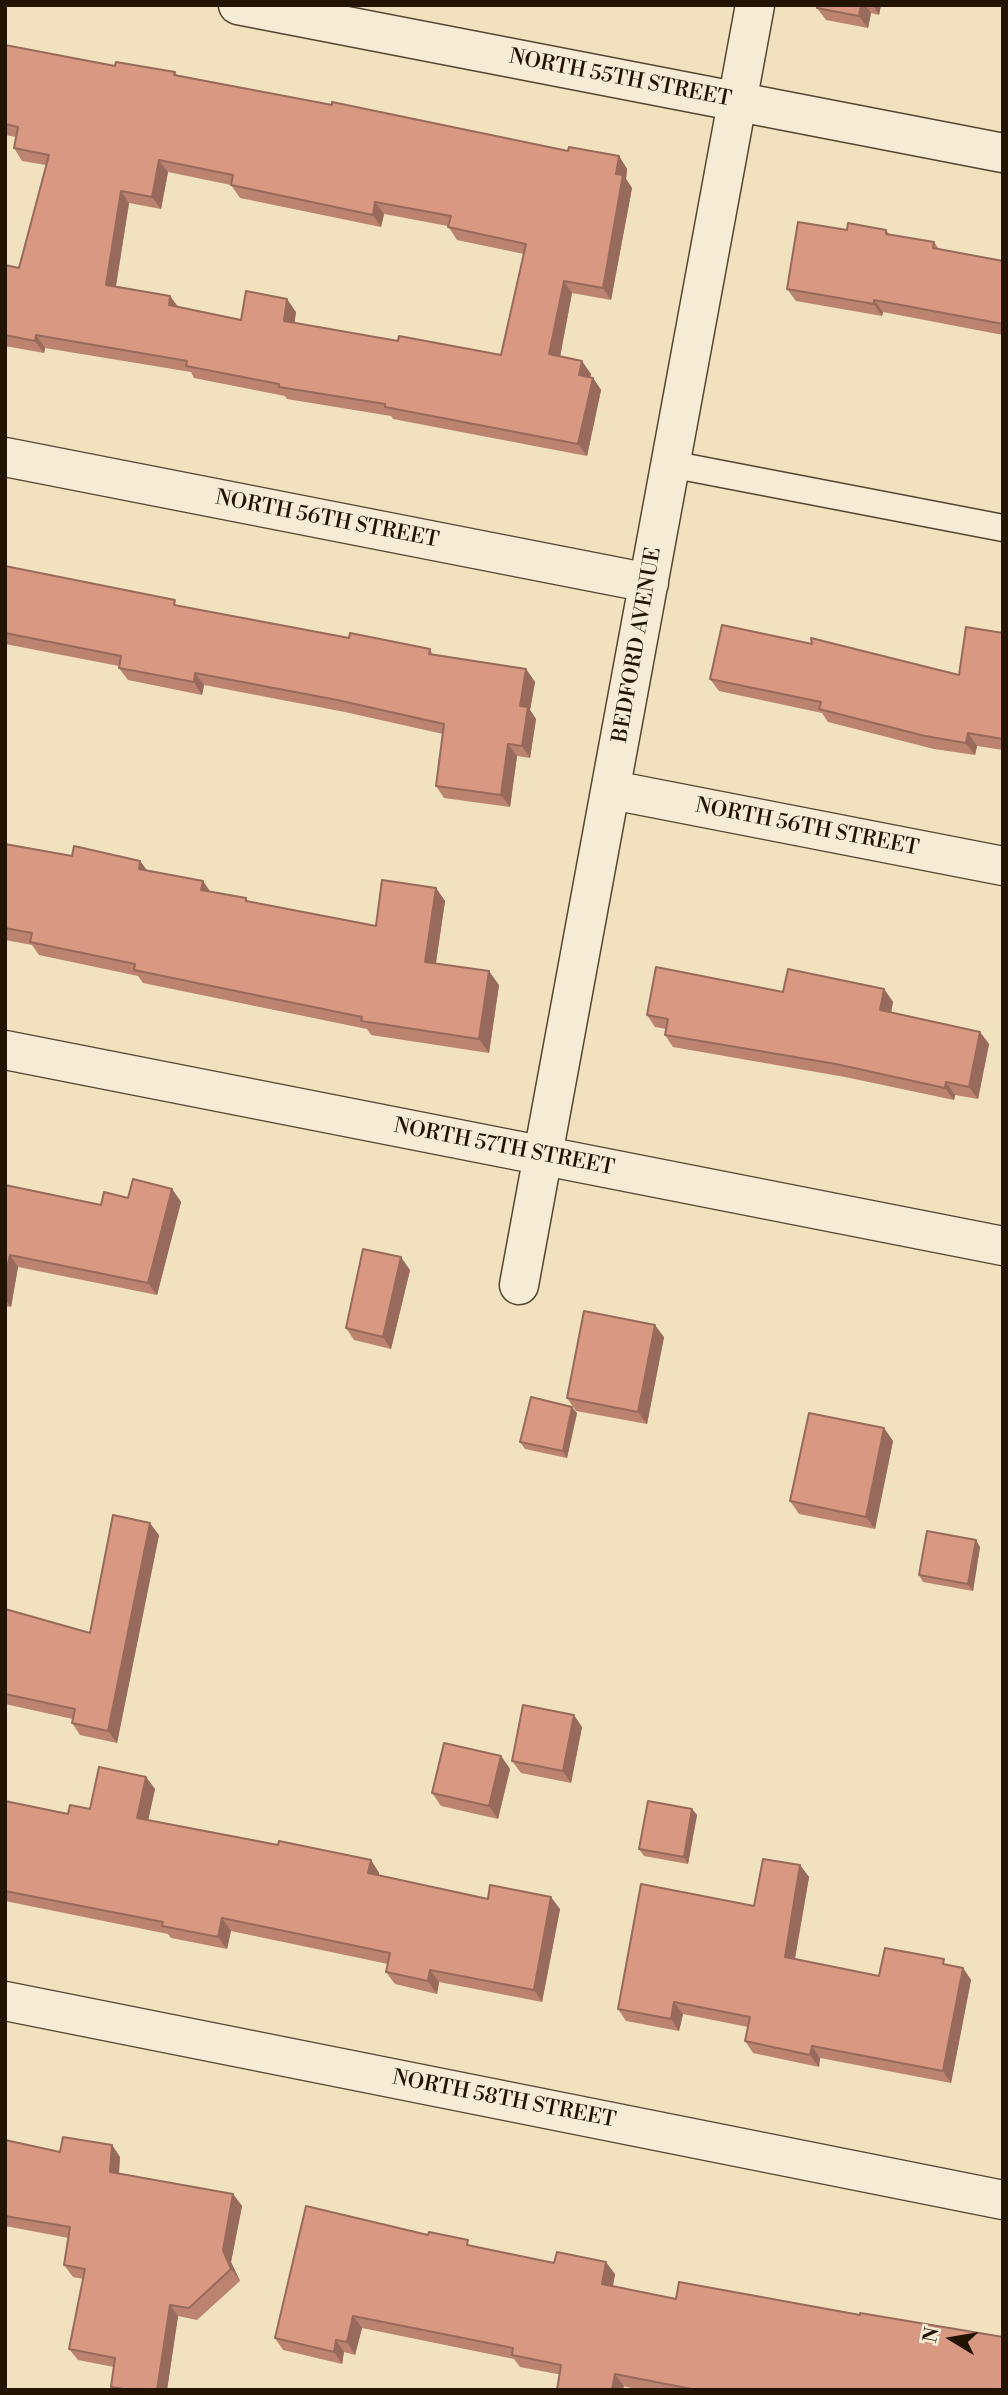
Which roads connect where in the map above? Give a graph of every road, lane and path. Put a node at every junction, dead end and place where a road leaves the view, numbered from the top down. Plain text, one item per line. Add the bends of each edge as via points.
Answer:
1 (238, 5) edge
2 (755, 5) edge
3 (736, 102) junction
4 (1003, 153) edge
5 (5, 457) edge
6 (670, 464) junction
7 (1003, 528) edge
8 (649, 583) junction
9 (612, 790) junction
10 (1003, 866) edge
11 (5, 1050) edge
12 (544, 1156) junction
13 (1003, 1245) edge
14 (519, 1285) dead end
15 (5, 2001) edge
16 (1003, 2200) edge

1 - 3 street, NORTH 55TH STREET
2 - 3 street, BEDFORD AVENUE
3 - 4 street, NORTH 55TH STREET
3 - 6 street, BEDFORD AVENUE
5 - 8 street, NORTH 56TH STREET
6 - 7 lane
6 - 8 street, BEDFORD AVENUE
8 - 9 street, BEDFORD AVENUE
9 - 10 street, NORTH 56TH STREET
9 - 12 street, BEDFORD AVENUE
11 - 12 street, NORTH 57TH STREET
12 - 13 street, NORTH 57TH STREET
12 - 14 street, BEDFORD AVENUE
15 - 16 street, NORTH 58TH STREET

